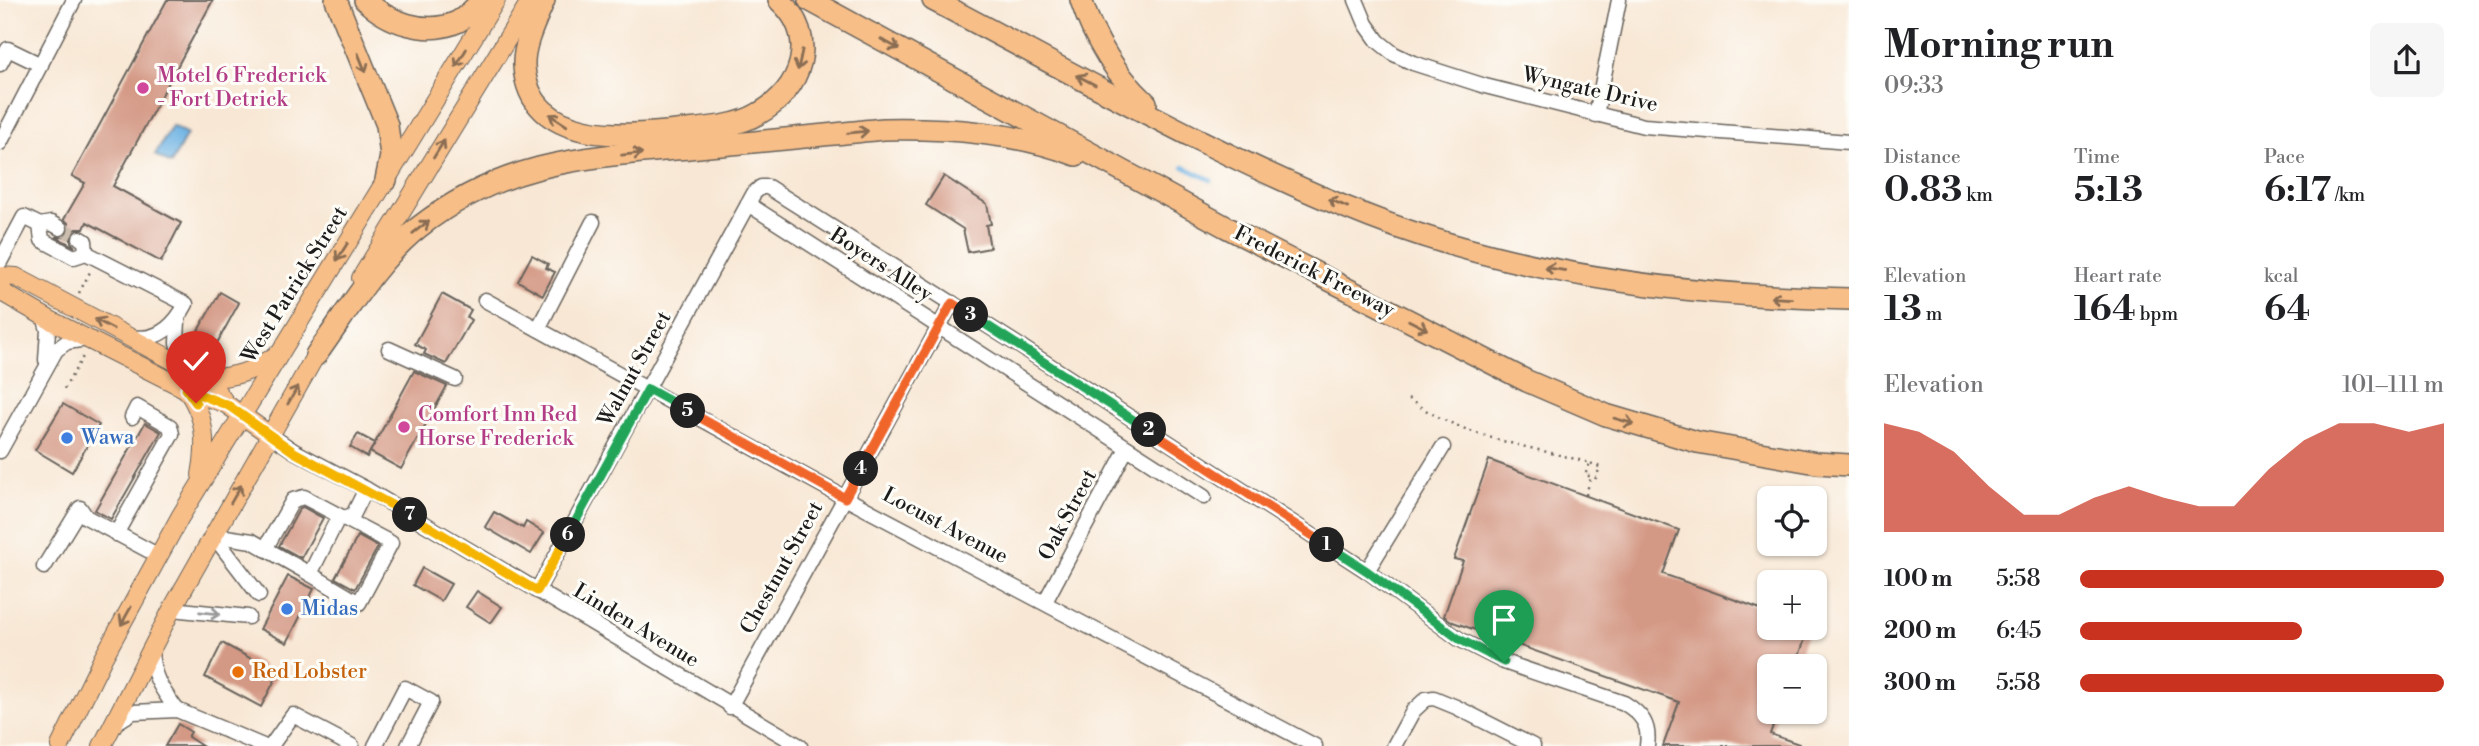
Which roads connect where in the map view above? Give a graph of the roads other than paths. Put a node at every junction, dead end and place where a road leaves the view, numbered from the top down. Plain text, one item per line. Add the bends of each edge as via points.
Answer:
1 (74, 0) edge
2 (336, 0) edge
3 (365, 0) edge
4 (482, 0) edge
5 (496, 0) edge
6 (531, 0) edge
7 (544, 0) edge
8 (779, 0) edge
9 (808, 0) edge
10 (933, 0) edge
11 (1081, 0) edge
12 (1356, 0) edge
13 (1619, 0) edge
14 (0, 64) edge
15 (41, 65) junction
16 (1596, 115) junction
17 (1168, 123) junction
18 (1849, 142) edge
19 (0, 143) edge
20 (386, 180) junction
21 (748, 204) junction
22 (593, 222) dead end
23 (40, 225) junction
24 (1226, 227) junction
25 (60, 228) tunnel mouth
26 (80, 238) tunnel mouth
27 (86, 253) junction
28 (0, 262) edge
29 (0, 276) edge
30 (0, 286) edge
31 (1849, 299) edge
32 (485, 300) dead end
33 (952, 303) junction
34 (44, 316) junction
35 (178, 319) junction
36 (938, 326) junction
37 (538, 329) junction
38 (128, 336) junction
39 (86, 347) junction
40 (388, 349) dead end
41 (281, 352) junction
42 (316, 355) junction
43 (44, 368) junction
44 (186, 368) junction
45 (208, 379) junction
46 (455, 379) dead end
47 (186, 389) junction
48 (648, 389) junction
49 (226, 404) junction
50 (242, 414) junction
51 (132, 417) dead end
52 (270, 435) junction
53 (1443, 447) dead end
54 (1127, 448) junction
55 (0, 451) edge
56 (1849, 465) edge
57 (200, 483) junction
58 (362, 483) junction
59 (1204, 497) dead end
60 (845, 498) junction
61 (345, 517) junction
62 (116, 534) junction
63 (213, 535) junction
64 (265, 549) junction
65 (159, 556) junction
66 (44, 567) dead end
67 (1367, 571) junction
68 (310, 574) junction
69 (537, 591) junction
70 (259, 595) dead end
71 (1045, 602) junction
72 (172, 608) junction
73 (248, 617) dead end
74 (151, 649) junction
75 (730, 707) junction
76 (177, 710) junction
77 (111, 725) junction
78 (60, 746) edge
79 (102, 746) edge
80 (263, 746) edge
81 (271, 746) edge
82 (352, 746) edge
83 (374, 746) edge
84 (408, 746) edge
85 (800, 746) edge
86 (1315, 746) edge
87 (1394, 746) edge
88 (1533, 746) edge
89 (1647, 746) edge

1 - 15 street
2 -> 20 highway via 387,125 391,156
3 - 4 highway via 388,18 424,26 456,22
5 -> 20 main road, West Patrick Street
42 -> 6 main road
8 -> 7 highway via 798,23 802,40 802,57 788,89 756,116 655,134 575,129 536,102 524,65
9 -> 24 highway, Frederick Freeway
17 -> 10 highway
11 - 17 highway via 1098,41 1128,86
12 - 16 street, Wyngate Drive via 1366,24 1394,54 1485,86
13 - 16 street
14 - 15 street via 8,49
15 - 19 street
16 - 18 street, Wyngate Drive via 1678,130
31 -> 17 highway via 1778,298 1653,285 1543,267 1457,245 1370,217
20 -> 41 main road, West Patrick Street
21 - 33 street via 761,187 768,187
21 - 36 street, Boyers Alley
21 - 48 street, Walnut Street
22 - 37 street
23 - 25 street via 51,223
23 - 27 street via 42,240 74,257
23 - 28 street via 24,217
42 -> 24 highway via 386,259 418,228 483,187 559,162 884,129 959,131 1068,152
24 -> 56 highway, Frederick Freeway via 1527,381 1606,415 1697,442
26 - 27 street via 85,241
27 - 35 street via 186,304
38 -> 29 main road via 16,277
30 - 34 main road via 5,294
32 - 37 street, Locust Avenue
33 - 36 street, Chestnut Street
33 - 67 street
34 - 39 main road
34 - 43 street via 48,335
35 - 38 street via 154,337
35 - 44 street via 177,343
36 - 54 street, Boyers Alley
36 - 60 street, Chestnut Street
37 - 48 street, Locust Avenue
38 - 44 main road
39 - 43 street via 67,342 56,349
39 - 47 main road
40 - 46 street
41 - 45 main road via 239,376
41 - 50 main road, West Patrick Street
52 -> 42 main road
43 - 55 street
44 - 45 main road
45 - 49 main road
47 - 49 main road
47 - 57 main road via 204,427
48 - 60 street, Locust Avenue
48 - 69 street, Walnut Street
49 - 50 main road
50 - 52 main road
50 - 57 main road, West Patrick Street
51 - 62 street via 137,407 170,426 172,435
52 - 58 street, Linden Avenue via 294,452
63 -> 52 main road
53 - 67 street
54 - 59 street, Boyers Alley
54 - 71 street, Oak Street
57 - 65 main road, West Patrick Street
58 - 61 street via 353,515
58 - 69 street, Linden Avenue
60 - 71 street, Locust Avenue
60 - 75 street, Chestnut Street
61 - 64 street via 304,497 293,500
61 - 68 street via 337,520
61 - 68 street via 391,543 359,603
62 - 65 street
62 - 66 street via 86,517 80,508
63 - 64 street via 253,541
63 - 70 street
63 - 72 main road
64 - 68 street
65 -> 78 main road, West Patrick Street
67 - 89 street via 1459,639 1504,662 1634,709 1646,724
69 - 75 street, Linden Avenue
71 - 86 street, Locust Avenue
72 -> 73 street
72 - 74 main road
74 - 76 street via 157,683
74 - 77 main road
75 - 85 street, Linden Avenue
76 - 77 street via 133,712
76 - 80 street
77 - 79 main road
81 - 82 street via 293,715
83 - 84 street via 405,688 431,702
87 - 88 street via 1421,702 1434,698

